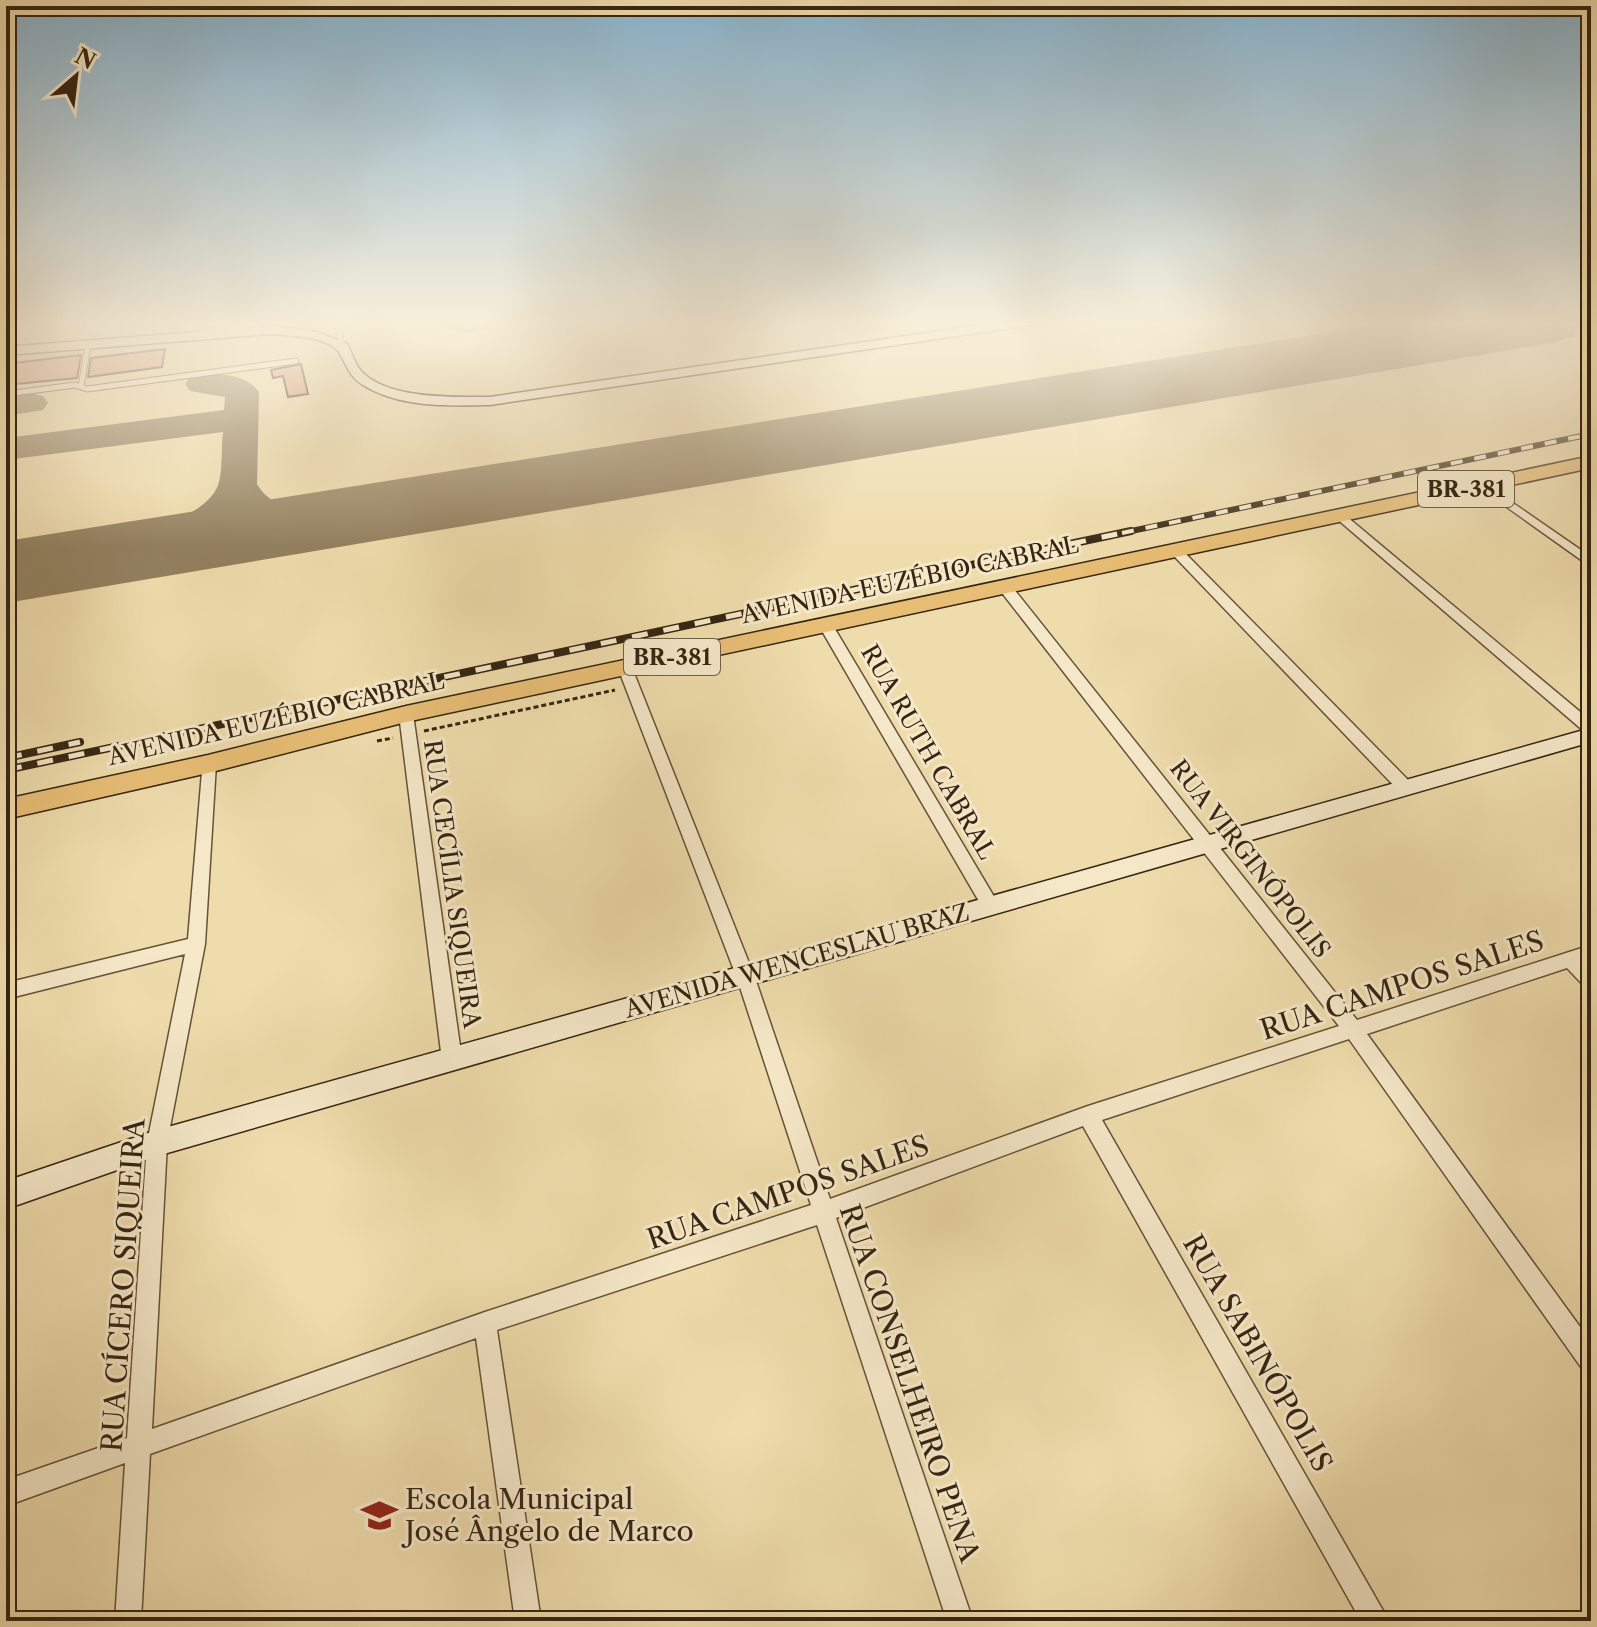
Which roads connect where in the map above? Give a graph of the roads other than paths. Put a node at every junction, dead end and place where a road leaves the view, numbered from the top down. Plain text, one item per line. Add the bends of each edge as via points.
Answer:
1 (411, 397) edge
2 (518, 397) edge
3 (1591, 462) edge
4 (1484, 486) junction
5 (1340, 515) junction
6 (1177, 552) junction
7 (1591, 563) edge
8 (1004, 586) junction
9 (825, 624) junction
10 (625, 668) junction
11 (406, 714) junction
12 (1591, 732) edge
13 (208, 764) junction
14 (1405, 787) junction
15 (6, 809) edge
16 (1207, 843) junction
17 (990, 905) junction
18 (196, 944) junction
19 (1581, 957) edge
20 (746, 978) junction
21 (1591, 981) edge
22 (6, 991) edge
23 (1354, 1031) junction
24 (452, 1060) junction
25 (1088, 1115) junction
26 (157, 1143) junction
27 (6, 1195) edge
28 (823, 1212) junction
29 (485, 1323) junction
30 (1591, 1362) edge
31 (140, 1446) junction
32 (6, 1493) edge
33 (128, 1621) edge
34 (528, 1621) edge
35 (960, 1621) edge
36 (1376, 1621) edge

1 - 2 street via 446,402
3 - 4 main road, AVENIDA EUZÉBIO CABRAL / BR-381
4 - 5 main road, AVENIDA EUZÉBIO CABRAL / BR-381
4 - 7 street
5 - 6 main road, AVENIDA EUZÉBIO CABRAL / BR-381
5 - 12 street
6 - 8 main road, AVENIDA EUZÉBIO CABRAL / BR-381
6 - 14 street
8 - 9 main road, AVENIDA EUZÉBIO CABRAL / BR-381
8 - 16 street, RUA VIRGINÓPOLIS
9 - 10 main road, AVENIDA EUZÉBIO CABRAL / BR-381
9 - 17 street, RUA RUTH CABRAL
10 - 11 main road, AVENIDA EUZÉBIO CABRAL / BR-381
10 - 20 street, RUA CONSELHEIRO PENA
11 - 13 main road, AVENIDA EUZÉBIO CABRAL / BR-381
11 - 24 street, RUA CECÍLIA SIQUEIRA
12 - 14 street, AVENIDA WENCESLAU BRAZ
13 - 15 main road, AVENIDA EUZÉBIO CABRAL / BR-381
13 - 18 street, RUA CÍCERO SIQUEIRA
14 - 16 street, AVENIDA WENCESLAU BRAZ
16 - 17 street, AVENIDA WENCESLAU BRAZ
16 - 23 street, RUA VIRGINÓPOLIS
17 - 20 street, AVENIDA WENCESLAU BRAZ
18 - 22 street
18 - 26 street, RUA CÍCERO SIQUEIRA
19 - 21 street
19 - 23 street, RUA CAMPOS SALES
20 - 24 street, AVENIDA WENCESLAU BRAZ
20 - 28 street, RUA CONSELHEIRO PENA
23 - 25 street, RUA CAMPOS SALES
23 - 30 street, RUA VIRGINÓPOLIS
24 - 26 street, AVENIDA WENCESLAU BRAZ
25 - 28 street, RUA CAMPOS SALES
25 - 36 street, RUA SABINÓPOLIS
26 - 27 street, AVENIDA WENCESLAU BRAZ
26 - 31 street, RUA CÍCERO SIQUEIRA
28 - 29 street, RUA CAMPOS SALES
28 - 35 street, RUA CONSELHEIRO PENA
29 - 31 street, RUA CAMPOS SALES
29 - 34 street
31 - 32 street, RUA CAMPOS SALES
31 - 33 street, RUA CÍCERO SIQUEIRA

